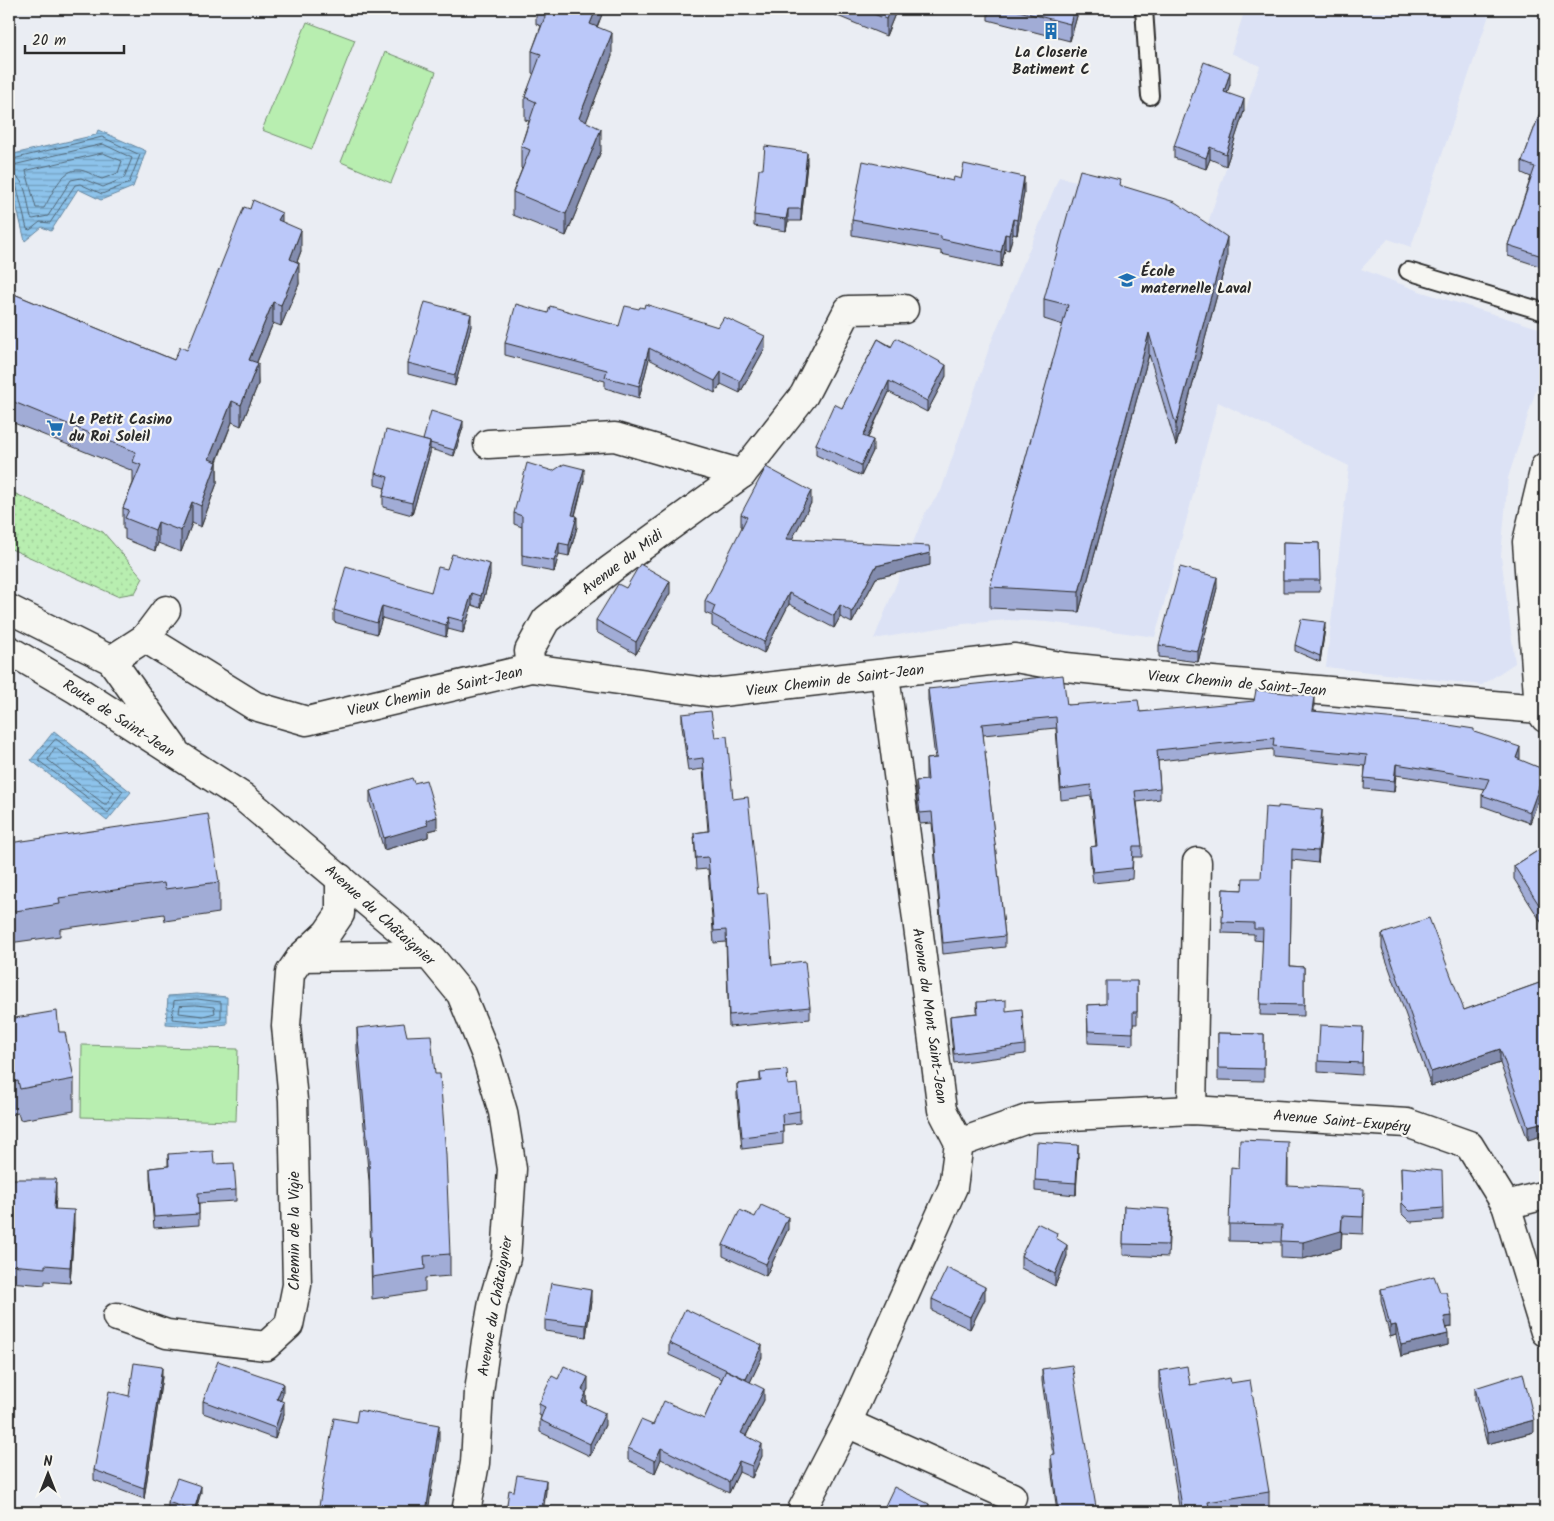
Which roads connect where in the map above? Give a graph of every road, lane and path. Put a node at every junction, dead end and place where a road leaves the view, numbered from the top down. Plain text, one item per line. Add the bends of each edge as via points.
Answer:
1 (1144, 9) edge
2 (1150, 96) dead end
3 (1408, 271) dead end
4 (904, 309) dead end
5 (1545, 312) edge
6 (488, 444) dead end
7 (1545, 467) edge
8 (742, 474) junction
9 (9, 609) edge
10 (166, 610) dead end
11 (145, 638) junction
12 (9, 649) edge
13 (112, 660) junction
14 (531, 668) junction
15 (885, 675) junction
16 (1543, 711) edge
17 (181, 758) junction
18 (1197, 862) dead end
19 (340, 878) junction
20 (429, 955) junction
21 (301, 957) junction
22 (1192, 1110) junction
23 (959, 1143) junction
24 (1545, 1194) edge
25 (1506, 1205) junction
26 (117, 1317) dead end
27 (1545, 1332) edge
28 (847, 1423) junction
29 (1012, 1497) dead end
30 (466, 1512) edge
31 (801, 1512) edge

1 - 2 lane
3 - 5 lane
4 - 8 street, Avenue du Midi via 848,310 804,394
6 - 8 street via 615,437
7 - 16 street via 1527,542
8 - 14 street, Avenue du Midi via 546,620 529,651
9 - 13 street, Route de Saint-Jean
10 - 11 street
11 - 13 street
11 - 14 street, Vieux Chemin de Saint-Jean via 255,706 307,721
12 - 13 street via 35,651 98,688
12 - 17 street, Route de Saint-Jean
13 - 17 street, Route de Saint-Jean
14 - 15 street, Vieux Chemin de Saint-Jean via 714,694
15 - 16 street, Vieux Chemin de Saint-Jean via 1015,658 1066,667
15 - 23 street, Avenue du Mont Saint-Jean via 942,1110
17 - 19 street, Avenue du Châtaignier via 243,797
18 - 22 street
19 - 20 street, Avenue du Châtaignier
19 - 21 street, Chemin de la Vigie via 340,914 327,933
20 - 21 street
20 - 30 street, Avenue du Châtaignier via 461,994 486,1055 503,1112 512,1169 506,1258 486,1341 475,1463
21 - 26 street, Chemin de la Vigie via 290,973 286,1026 293,1100 296,1234 296,1286 289,1325 266,1346 167,1334
22 - 23 street, Avenue Saint-Exupéry via 1030,1118
22 - 25 street, Avenue Saint-Exupéry via 1407,1123 1469,1145
23 - 28 street via 953,1188
24 - 25 street
25 - 27 street, Avenue Saint-Exupéry
28 - 29 street
28 - 31 street

